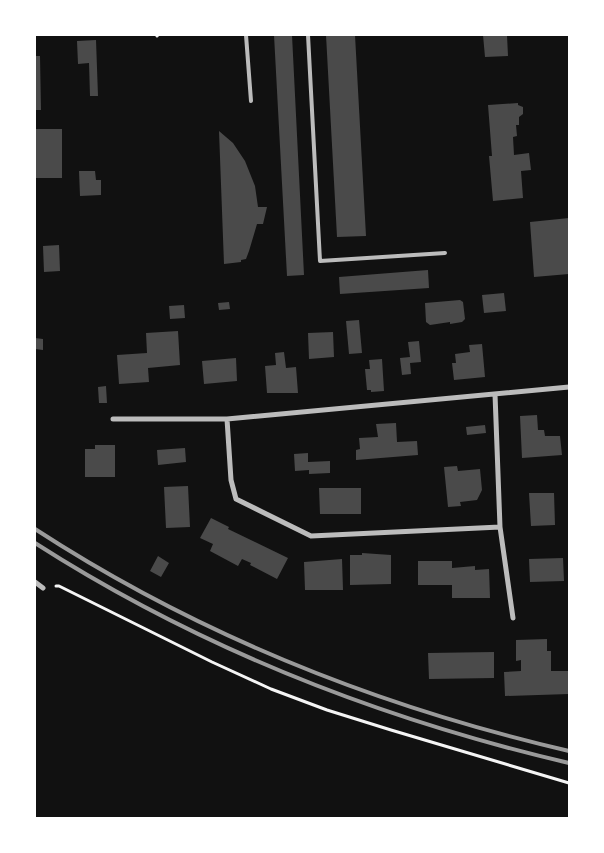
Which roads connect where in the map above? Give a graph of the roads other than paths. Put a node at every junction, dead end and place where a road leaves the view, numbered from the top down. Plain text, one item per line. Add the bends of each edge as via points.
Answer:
1 (246, 35) edge
2 (308, 35) edge
3 (250, 101) dead end
4 (445, 253) dead end
5 (569, 387) edge
6 (495, 394) junction
7 (113, 419) dead end
8 (227, 419) junction
9 (500, 527) junction
10 (35, 582) edge
11 (43, 588) road end
12 (513, 618) dead end

1 - 3 lane
2 - 4 lane via 320,261
5 - 6 street
6 - 8 street
6 - 9 street
7 - 8 street
8 - 9 street via 230,480 236,499 312,536
9 - 12 street
10 - 11 street

